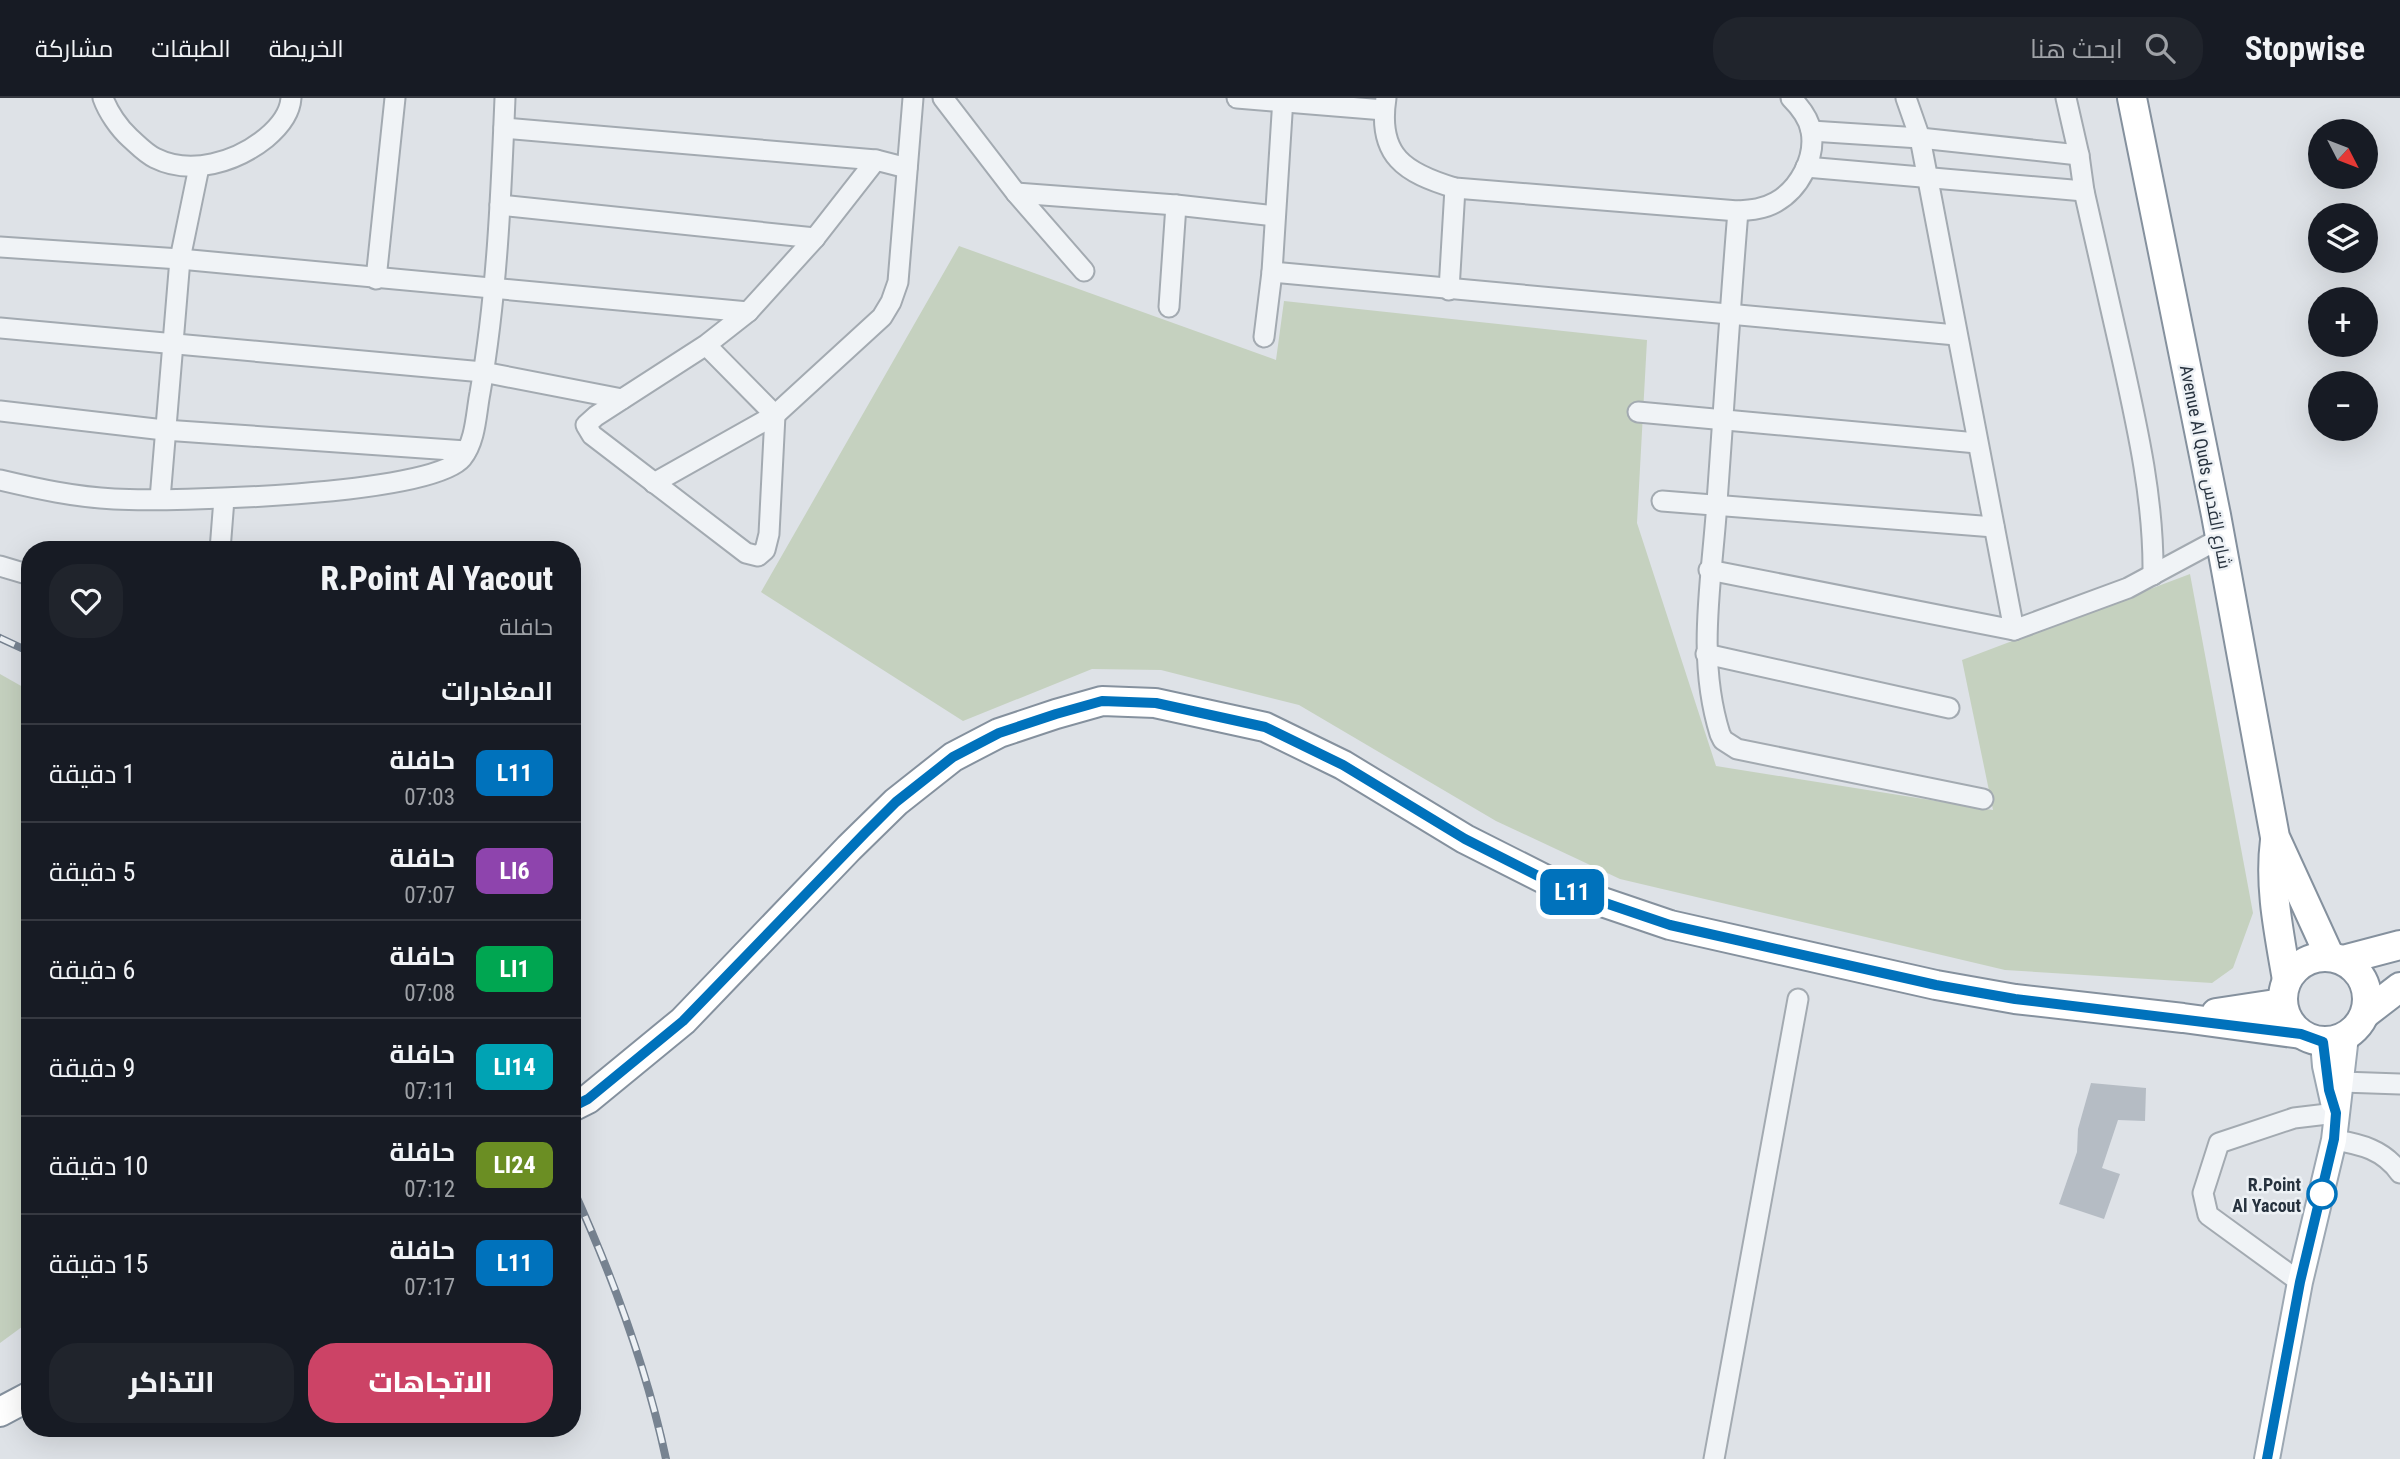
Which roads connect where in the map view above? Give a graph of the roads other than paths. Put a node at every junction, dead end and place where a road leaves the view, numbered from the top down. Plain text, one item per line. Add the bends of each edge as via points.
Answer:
1 (103, 98) edge
2 (290, 98) edge
3 (395, 98) edge
4 (505, 98) edge
5 (913, 98) edge
6 (943, 98) edge
7 (1237, 98) edge
8 (1791, 98) edge
9 (1906, 98) edge
10 (2066, 98) edge
11 (2132, 98) edge
12 (1282, 100) edge
13 (1385, 104) edge
14 (503, 128) junction
15 (1811, 131) junction
16 (1920, 138) junction
17 (2079, 155) junction
18 (876, 160) junction
19 (200, 167) junction
20 (1806, 167) junction
21 (907, 168) junction
22 (1925, 177) junction
23 (1455, 188) junction
24 (2084, 191) junction
25 (1016, 192) junction
26 (500, 205) junction
27 (1176, 205) junction
28 (1738, 211) junction
29 (1275, 216) junction
30 (815, 238) junction
31 (0, 247) edge
32 (180, 259) junction
33 (1084, 271) dead end
34 (1272, 272) junction
35 (376, 279) junction
36 (494, 290) junction
37 (1449, 290) junction
38 (1168, 307) dead end
39 (748, 312) junction
40 (1729, 314) junction
41 (0, 328) edge
42 (1956, 335) junction
43 (1264, 337) dead end
44 (174, 343) junction
45 (706, 345) junction
46 (483, 372) junction
47 (622, 399) junction
48 (0, 411) edge
49 (1638, 412) dead end
50 (775, 415) junction
51 (1721, 419) junction
52 (164, 430) junction
53 (1977, 443) junction
54 (466, 451) junction
55 (0, 480) edge
56 (654, 483) junction
57 (160, 499) junction
58 (224, 499) junction
59 (1662, 500) dead end
60 (1717, 505) junction
61 (1994, 527) junction
62 (2221, 538) junction
63 (221, 541) edge
64 (0, 566) edge
65 (1709, 570) junction
66 (21, 572) edge
67 (2153, 575) junction
68 (2014, 630) junction
69 (1706, 654) junction
70 (1949, 708) dead end
71 (1983, 799) dead end
72 (2275, 837) junction
73 (2400, 945) edge
74 (2337, 959) junction
75 (2400, 987) edge
76 (2285, 991) junction
77 (1798, 999) dead end
78 (2365, 1014) junction
79 (2183, 1018) junction
80 (2323, 1037) junction
81 (2342, 1082) junction
82 (2400, 1084) edge
83 (581, 1102) edge
84 (2336, 1113) junction
85 (2334, 1139) junction
86 (2400, 1173) edge
87 (2300, 1282) junction
88 (21, 1401) edge
89 (0, 1412) edge
90 (1714, 1459) edge
91 (2267, 1459) edge

1 - 19 street via 123,131 147,153 167,162
2 - 19 street via 276,129 260,143 230,159
3 - 35 street
4 - 14 street
5 - 21 street
6 - 25 street
7 - 12 street
8 - 15 street
9 - 16 street
10 - 17 street
11 - 62 highway, Avenue Al Quds شارع القدس
12 - 13 street
12 - 29 street
13 - 23 street via 1384,127 1403,164 1416,175
14 - 18 street
14 - 26 street
15 - 16 street
15 - 20 street
16 - 17 street
16 - 22 street
17 - 24 street
18 - 21 street
18 - 30 street
19 - 32 street
20 - 22 street
20 - 28 street via 1795,187 1776,202
21 - 50 street via 898,282 891,302 882,317
22 - 24 street
22 - 42 street
23 - 28 street
23 - 37 street
24 - 67 street via 2138,428 2149,496
25 - 27 street
25 - 33 street
26 - 30 street
26 - 36 street
27 - 29 street
27 - 38 street
28 - 40 street
29 - 34 street
30 - 39 street
31 - 32 street
32 - 35 street
32 - 44 street
34 - 37 street
34 - 43 street
35 - 36 street
36 - 39 street
36 - 46 street
37 - 40 street
39 - 45 street
40 - 42 street
40 - 51 street
41 - 44 street
42 - 53 street
44 - 46 street
44 - 52 street
45 - 47 street
45 - 50 street
46 - 47 street
46 - 54 street
47 - 56 street via 587,422 587,428
48 - 52 street
49 - 51 street
50 - 56 street
50 - 56 street via 769,534 761,555 746,553
51 - 53 street
51 - 60 street
52 - 54 street
52 - 57 street
53 - 61 street
54 - 58 street via 443,472 335,490
55 - 57 street via 68,495
57 - 58 street
58 - 63 street
59 - 60 street
60 - 61 street
60 - 65 street
61 - 68 street
62 - 67 street
62 - 72 highway, Avenue Al Quds شارع القدس
64 - 66 street
65 - 68 street
65 - 69 street
67 - 68 street
69 - 70 street
69 - 71 street via 1720,734 1729,745
72 - 74 highway, Avenue Al Quds شارع القدس
72 - 76 highway, Avenue Al Quds شارع القدس via 2273,888
73 - 74 highway
74 - 76 highway via 2313,958 2303,964
74 - 78 highway via 2356,970 2364,983
75 - 78 highway
76 - 79 highway
76 - 80 highway via 2292,1026
77 - 90 street
78 - 80 highway via 2357,1026
79 - 80 highway
79 - 83 highway via 2015,999 1670,925 1564,889 1465,839 1343,765 1265,727 1156,703 1102,701 999,733 953,757 896,802 683,1021
80 - 81 main road
80 - 84 main road
81 - 82 street
81 - 84 main road
84 - 85 main road
84 - 87 street via 2294,1118 2218,1143 2203,1193 2208,1215
85 - 86 street via 2375,1150
85 - 87 main road
87 - 91 main road
88 - 89 highway

